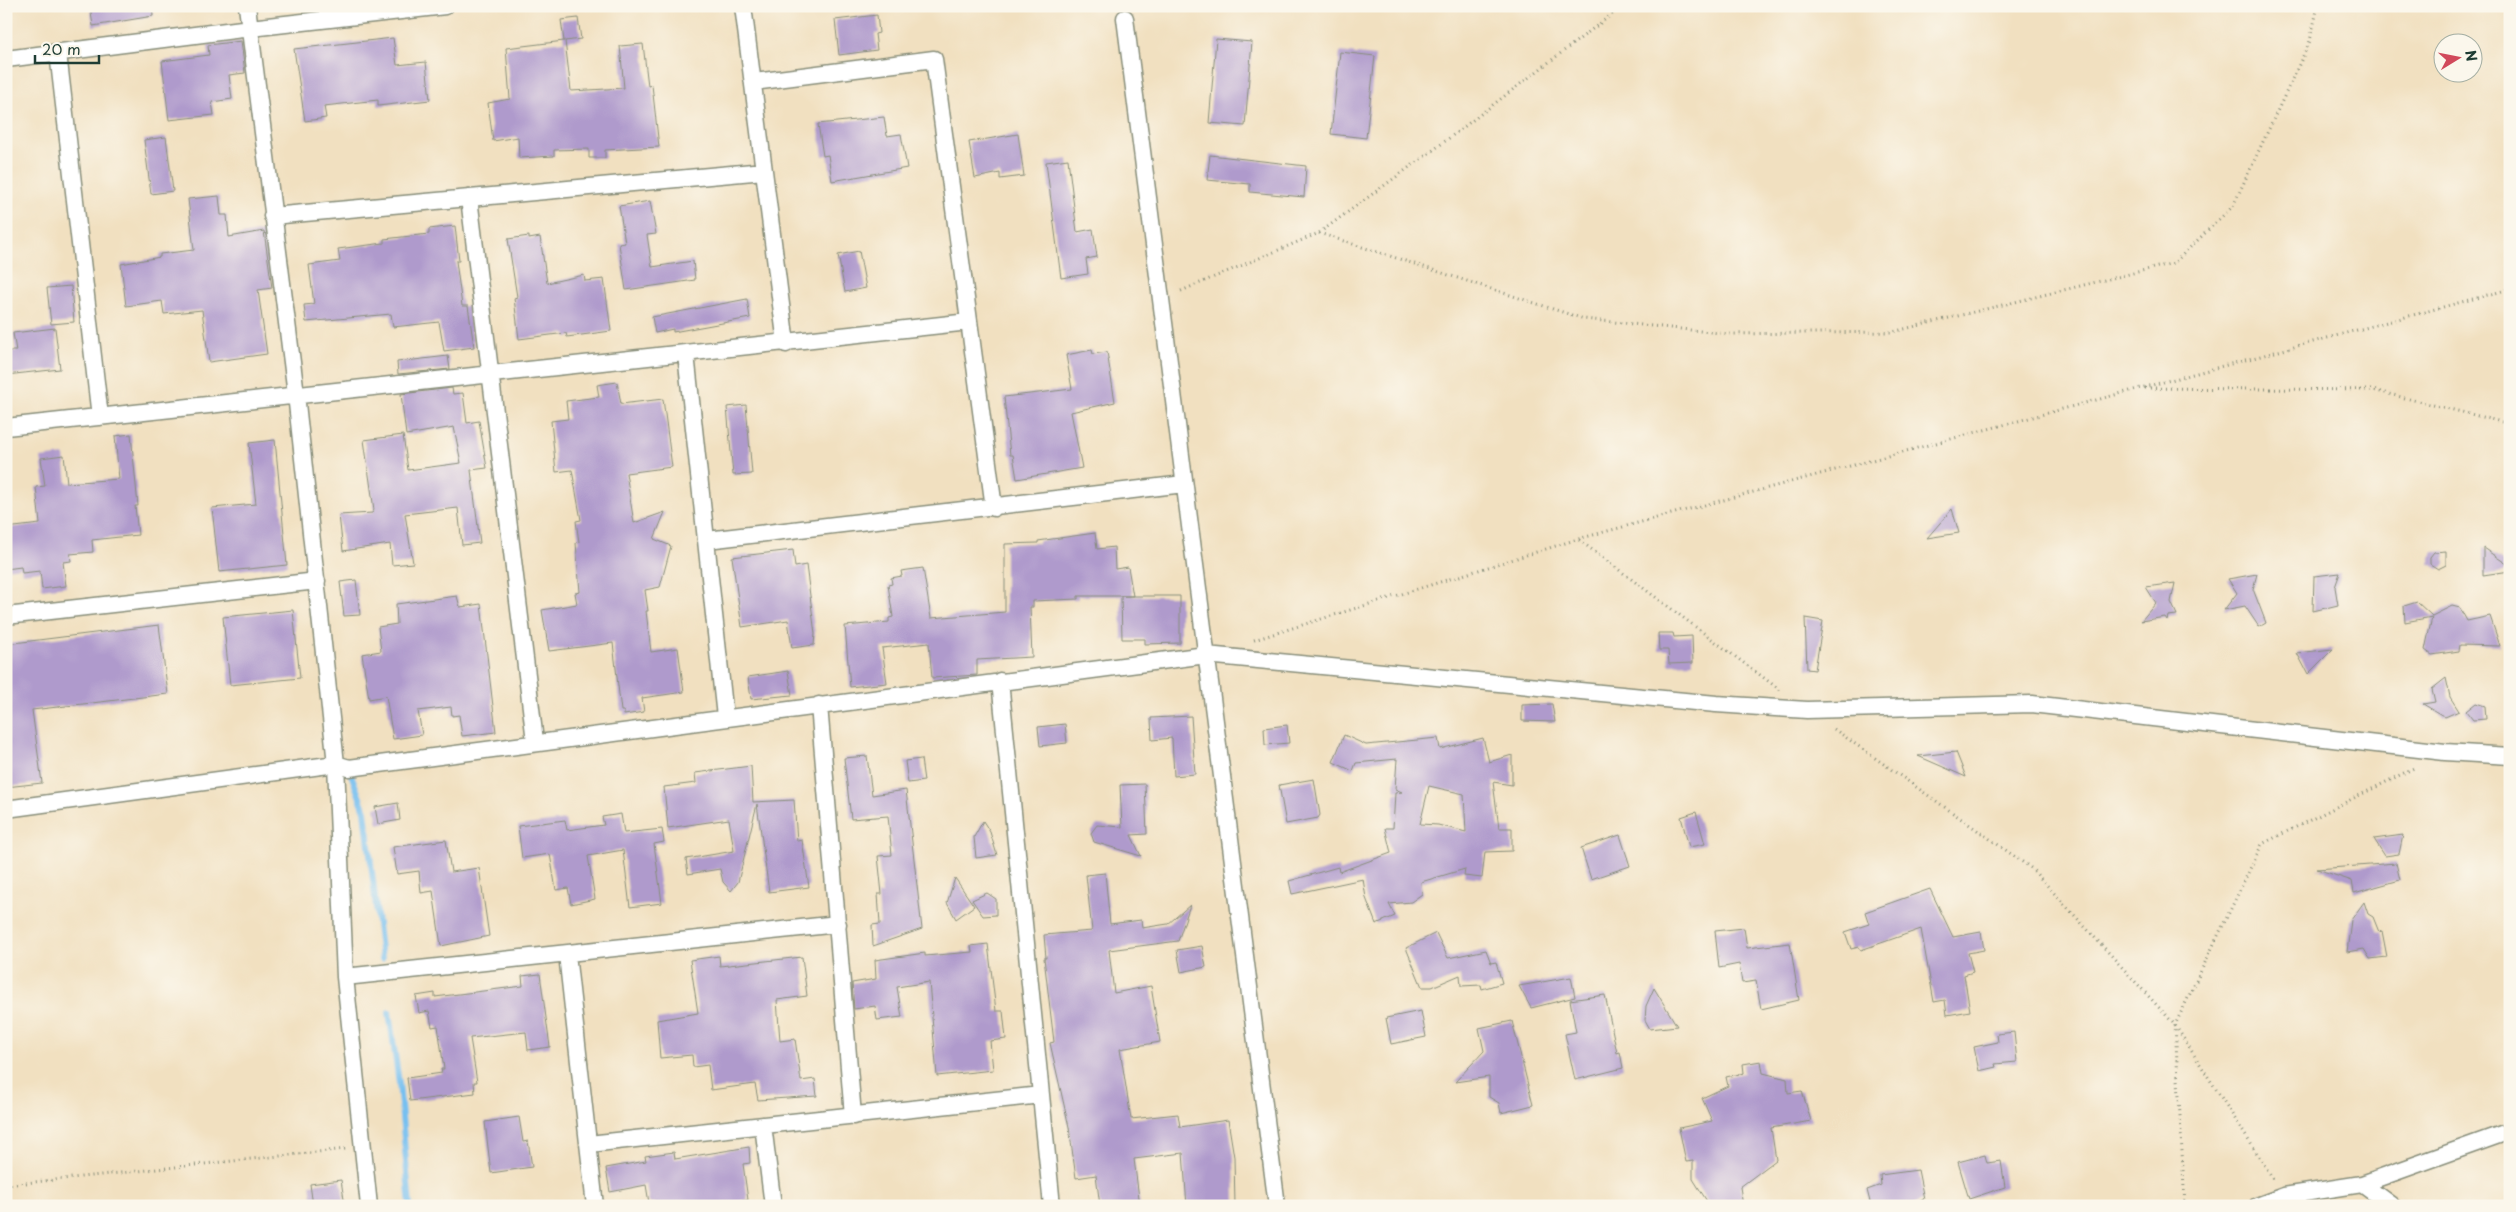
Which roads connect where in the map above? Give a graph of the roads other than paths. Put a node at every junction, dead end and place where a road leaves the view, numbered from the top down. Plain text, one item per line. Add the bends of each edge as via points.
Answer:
1 (247, 6) edge
2 (445, 6) edge
3 (743, 6) edge
4 (1125, 18) dead end
5 (250, 28) junction
6 (58, 53) junction
7 (6, 59) edge
8 (754, 82) junction
9 (764, 171) junction
10 (469, 198) junction
11 (272, 216) junction
12 (969, 322) junction
13 (786, 344) junction
14 (686, 354) junction
15 (490, 374) junction
16 (296, 394) junction
17 (100, 417) junction
18 (6, 427) edge
19 (1184, 484) junction
20 (994, 508) junction
21 (706, 540) junction
22 (317, 581) junction
23 (6, 616) edge
24 (1206, 654) junction
25 (1000, 681) junction
26 (819, 705) junction
27 (724, 717) junction
28 (535, 741) junction
29 (2510, 756) edge
30 (336, 764) junction
31 (6, 809) edge
32 (838, 924) junction
33 (567, 954) junction
34 (345, 977) junction
35 (1041, 1095) junction
36 (854, 1116) junction
37 (763, 1125) junction
38 (2510, 1131) edge
39 (589, 1144) junction
40 (2362, 1184) junction
41 (2287, 1201) edge
42 (370, 1206) edge
43 (596, 1206) edge
44 (773, 1206) edge
45 (1052, 1206) edge
46 (1277, 1206) edge
47 (2257, 1206) edge
48 (2392, 1206) edge

1 - 5 street
2 - 5 street
3 - 8 street
4 - 19 street
5 - 6 street
5 - 11 street
6 - 7 street
6 - 17 street
8 - 9 street
8 - 12 street via 934,58
9 - 10 street
9 - 13 street
10 - 11 street
10 - 15 street
11 - 16 street
12 - 13 street
12 - 20 street
13 - 14 street
14 - 15 street
14 - 21 street
15 - 16 street
15 - 28 street
16 - 17 street
16 - 22 street
17 - 18 street
19 - 20 street
19 - 24 street
20 - 21 street
21 - 27 street
22 - 23 street
22 - 30 street
24 - 25 street
24 - 29 street via 1807,710 2032,704 2445,752
24 - 46 street
25 - 26 street
25 - 35 street
26 - 27 street
26 - 32 street
27 - 28 street
28 - 30 street via 349,768
30 - 31 street
30 - 34 street
32 - 33 street
32 - 36 street
33 - 34 street
33 - 39 street
34 - 42 street
35 - 36 street
35 - 45 street
36 - 37 street
37 - 39 street
37 - 44 street
38 - 40 street
39 - 43 street
40 - 41 street
40 - 48 street
41 - 47 street

